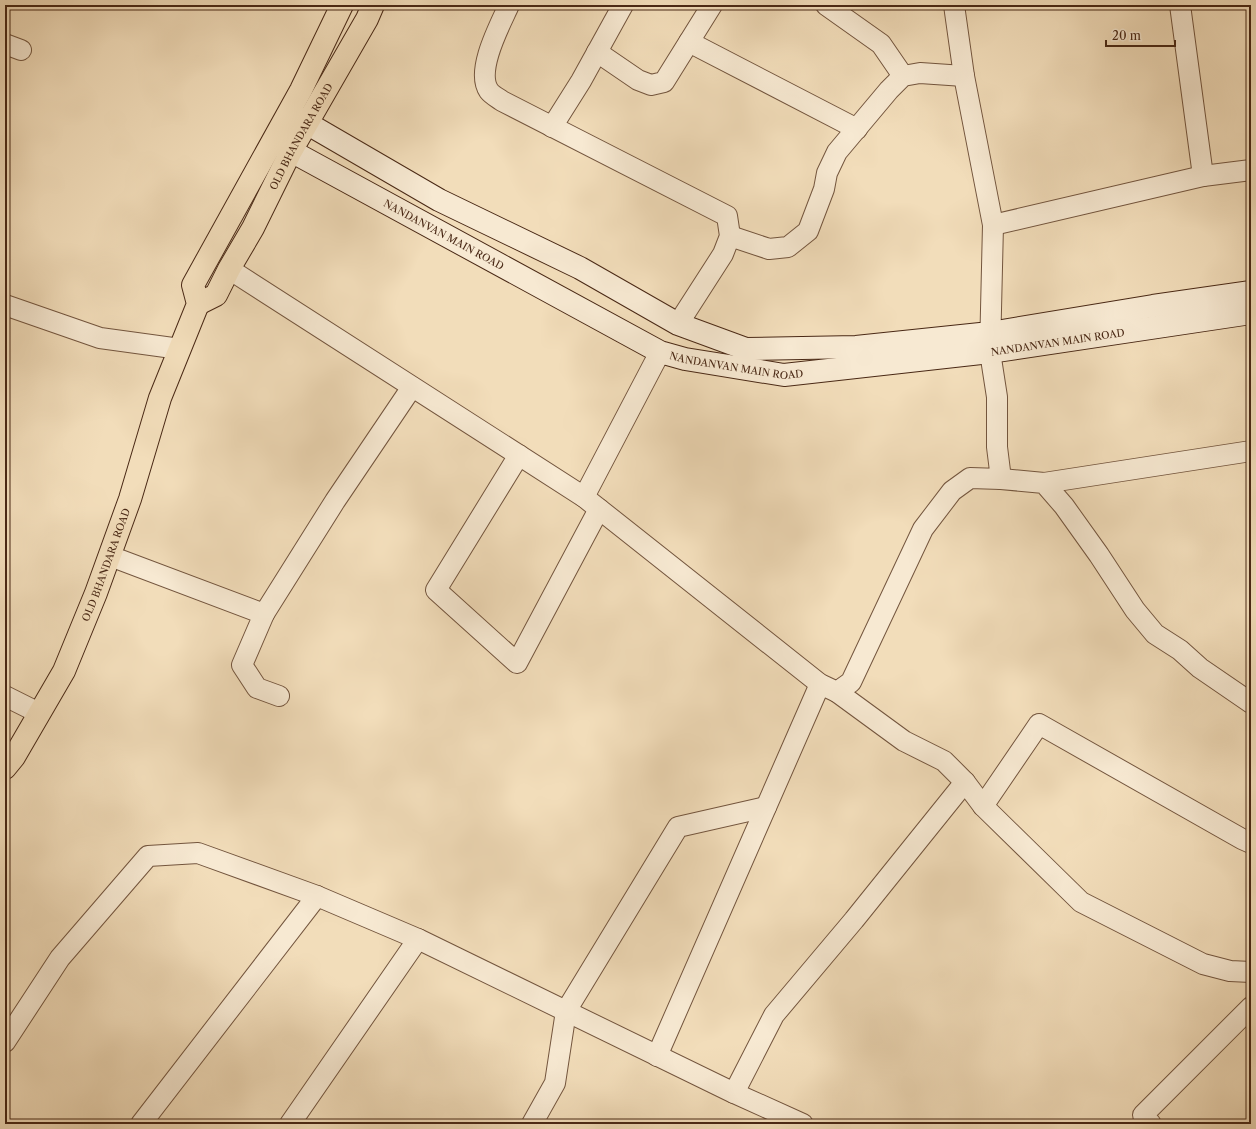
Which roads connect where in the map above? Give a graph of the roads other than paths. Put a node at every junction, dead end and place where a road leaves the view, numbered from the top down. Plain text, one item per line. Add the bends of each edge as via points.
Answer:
1 (374, 5) edge
2 (509, 5) edge
3 (622, 5) edge
4 (712, 5) edge
5 (826, 5) edge
6 (954, 5) edge
7 (1180, 5) edge
8 (337, 7) edge
9 (689, 42) junction
10 (597, 52) junction
11 (903, 76) junction
12 (964, 76) junction
13 (288, 112) junction
14 (308, 123) junction
15 (552, 127) junction
16 (857, 129) junction
17 (282, 146) junction
18 (1251, 170) edge
19 (1203, 176) junction
20 (993, 225) junction
21 (730, 236) junction
22 (229, 269) junction
23 (1251, 292) edge
24 (198, 304) junction
25 (5, 305) edge
26 (1251, 313) edge
27 (678, 324) junction
28 (990, 342) junction
29 (180, 349) junction
30 (660, 352) junction
31 (412, 387) junction
32 (1251, 452) edge
33 (519, 455) junction
34 (1001, 479) junction
35 (1044, 483) junction
36 (591, 503) junction
37 (110, 556) junction
38 (264, 614) junction
39 (820, 684) junction
40 (837, 692) junction
41 (5, 696) edge
42 (278, 696) dead end
43 (1251, 703) edge
44 (39, 713) junction
45 (5, 768) edge
46 (965, 782) junction
47 (983, 806) junction
48 (766, 807) junction
49 (1251, 843) edge
50 (317, 896) junction
51 (418, 939) junction
52 (1251, 972) edge
53 (1251, 1007) edge
54 (566, 1011) junction
55 (5, 1042) edge
56 (657, 1056) junction
57 (734, 1093) junction
58 (141, 1124) edge
59 (290, 1124) edge
60 (532, 1124) edge
61 (803, 1124) edge
62 (1151, 1124) edge

1 - 14 highway, OLD BHANDARA ROAD
2 - 15 street via 488,55 485,77 489,91 502,101
3 - 10 street
4 - 9 street
5 - 11 street via 881,44
6 - 12 street
7 - 19 street
8 - 13 highway
9 - 10 street via 664,82 651,85 638,80
9 - 16 street
10 - 15 street
11 - 12 street via 920,73
11 - 16 street
12 - 20 street
13 - 14 main road
13 - 17 highway
14 - 17 highway, OLD BHANDARA ROAD
14 - 27 main road via 439,200 580,268
15 - 21 street via 727,216
16 - 21 street via 837,152 827,173 824,189 808,231 788,247 769,249
17 - 22 highway, OLD BHANDARA ROAD via 253,228
17 - 24 highway via 192,285
17 - 30 main road, NANDANVAN MAIN ROAD
18 - 19 street
19 - 20 street
20 - 28 street
21 - 27 street via 723,254
22 - 24 highway, OLD BHANDARA ROAD via 216,295
22 - 31 street
23 - 28 main road via 1146,307
24 - 29 highway, OLD BHANDARA ROAD
25 - 29 street via 100,338
26 - 28 main road, NANDANVAN MAIN ROAD
27 - 28 main road via 746,349
28 - 30 main road, NANDANVAN MAIN ROAD via 784,375 685,359
28 - 34 street via 997,397 997,446
29 - 37 highway, OLD BHANDARA ROAD via 160,398
30 - 36 street
31 - 33 street
31 - 38 street via 335,501
32 - 35 street
33 - 36 street
33 - 36 street via 436,590 517,663
34 - 35 street
34 - 40 street via 970,478 952,491 923,529 850,682
35 - 43 street via 1064,506 1100,555 1135,610 1155,634
36 - 39 street
37 - 38 street
37 - 44 highway, OLD BHANDARA ROAD via 64,671
38 - 42 street via 242,665 257,688
39 - 40 street
39 - 48 street
40 - 46 street via 904,741 944,760
41 - 44 street
44 - 45 highway, OLD BHANDARA ROAD
46 - 47 street
46 - 57 street via 774,1015
47 - 49 street via 1039,724
47 - 52 street via 1081,902 1203,964 1230,971
48 - 54 street via 678,828
48 - 56 street
50 - 51 street
50 - 55 street via 198,853 148,856 60,958
50 - 58 street
51 - 54 street
51 - 59 street
53 - 62 street via 1143,1115
54 - 56 street
54 - 60 street via 555,1083
56 - 57 street
57 - 61 street

